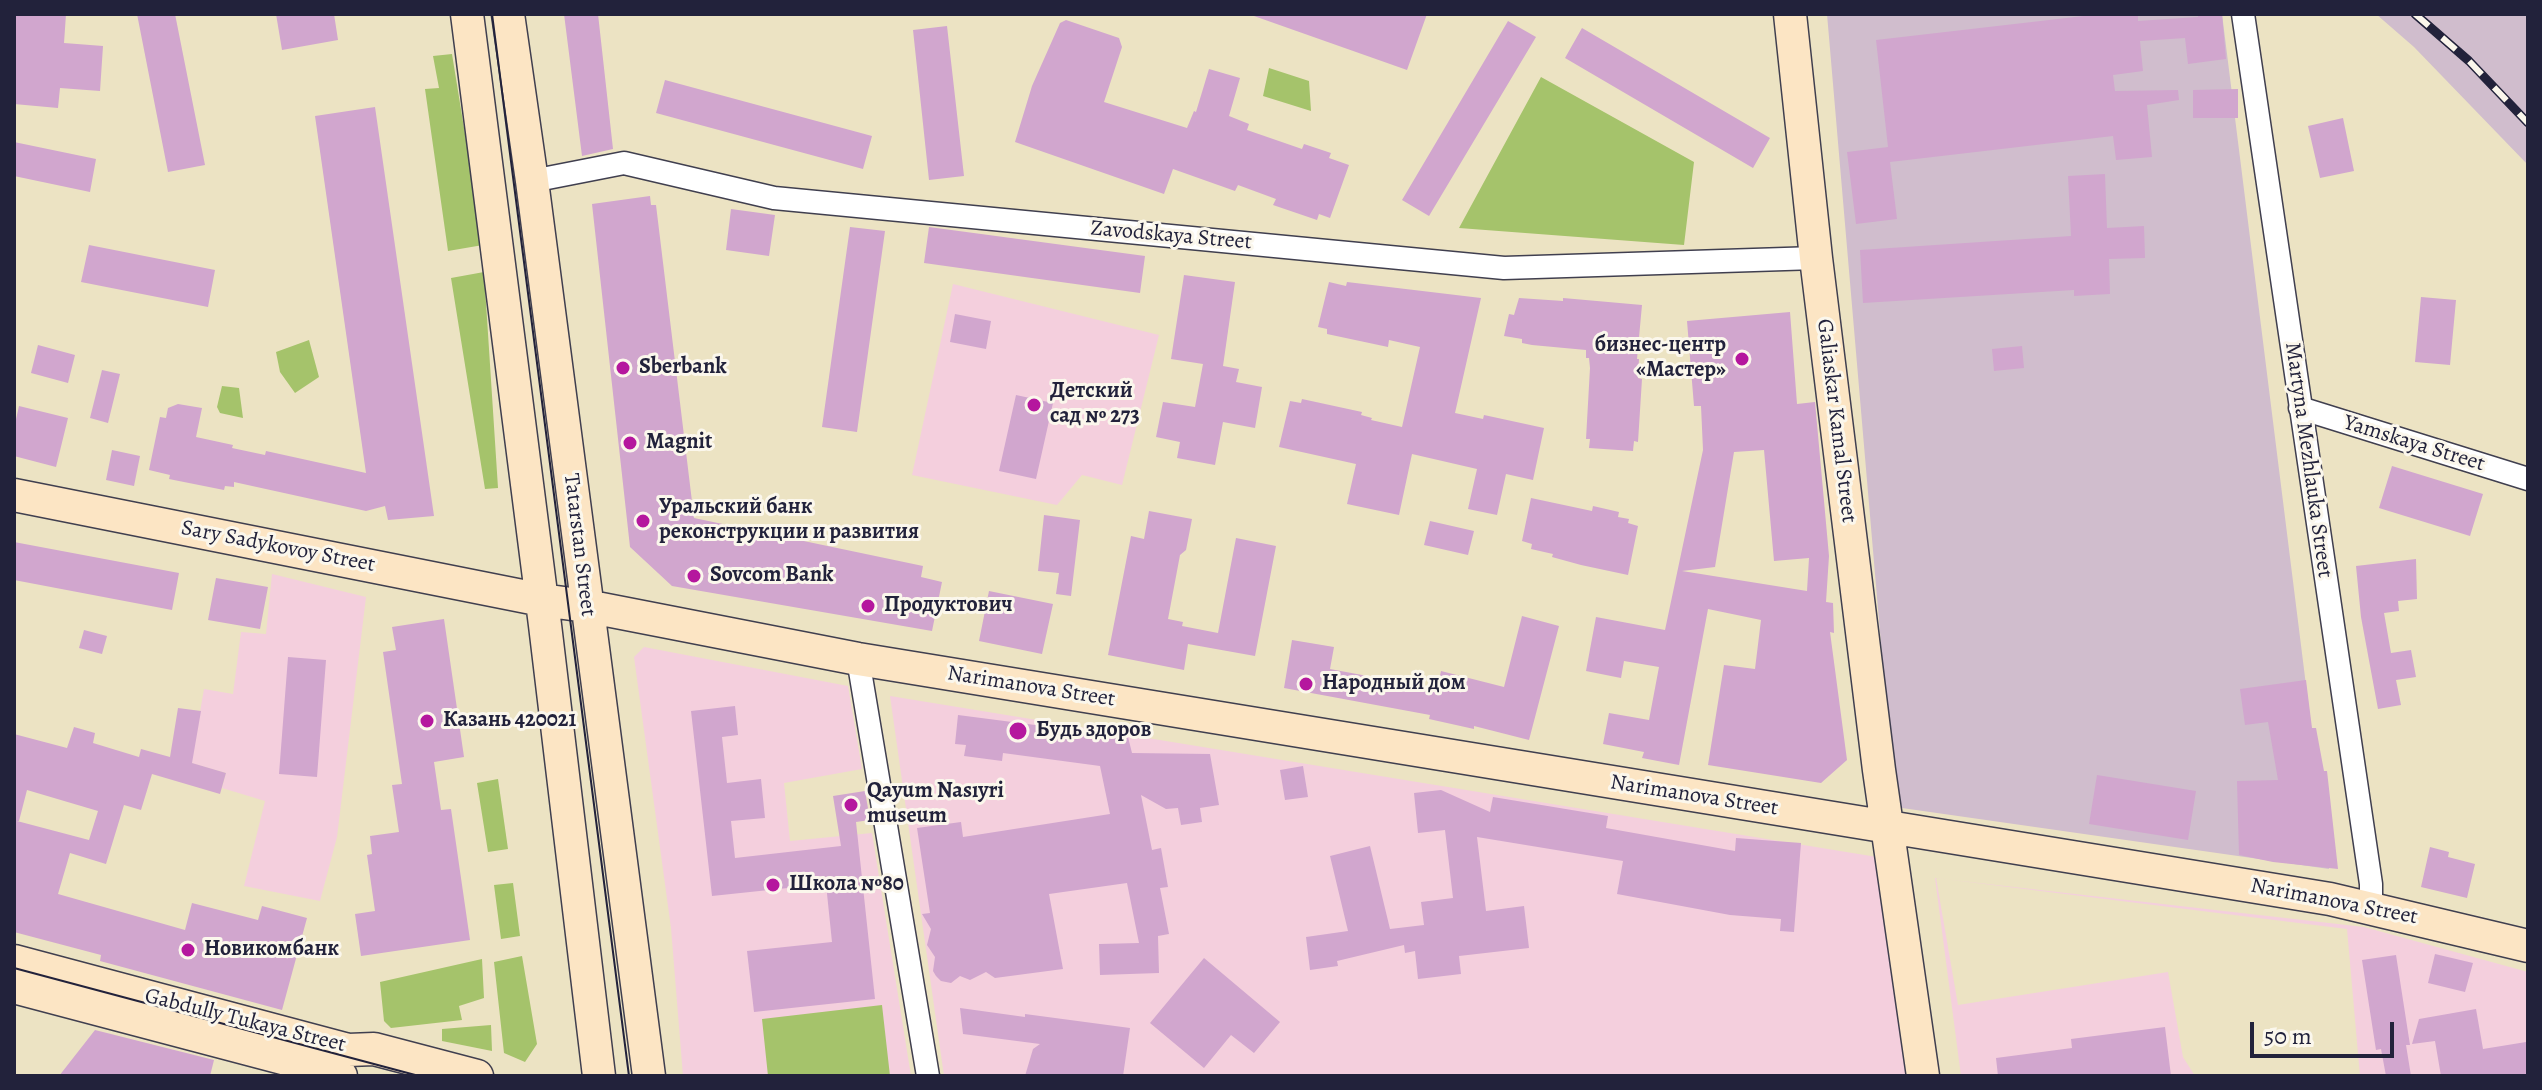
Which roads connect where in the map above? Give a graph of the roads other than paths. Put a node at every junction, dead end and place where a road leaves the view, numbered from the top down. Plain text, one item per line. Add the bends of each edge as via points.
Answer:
1 (467, 14) edge
2 (508, 14) edge
3 (1790, 14) edge
4 (2243, 14) edge
5 (532, 181) junction
6 (1816, 258) junction
7 (2300, 408) junction
8 (2528, 479) edge
9 (14, 495) edge
10 (542, 600) junction
11 (586, 606) junction
12 (858, 659) junction
13 (1887, 828) junction
14 (2371, 906) junction
15 (2528, 946) edge
16 (14, 961) edge
17 (14, 987) edge
18 (339, 1069) edge
19 (477, 1076) edge
20 (599, 1076) edge
21 (649, 1076) edge
22 (928, 1076) edge
23 (1923, 1076) edge

1 - 10 main road, Tatarstan Street
2 - 5 main road, Tatarstan Street
3 - 6 main road, Galiaskar Kamal Street
4 - 7 street, Martyna Mezhlauka Street
5 - 6 street, Zavodskaya Street via 624,163 774,198 1504,268
5 - 11 main road, Tatarstan Street
6 - 13 main road, Galiaskar Kamal Street
7 - 8 street, Yamskaya Street
7 - 14 street, Martyna Mezhlauka Street
9 - 10 main road, Sary Sadykovoy Street
10 - 11 main road, Narimanova Street
10 - 20 main road, Tatarstan Street
11 - 12 main road, Narimanova Street
11 - 21 main road, Tatarstan Street
12 - 13 main road, Narimanova Street
12 - 22 street
13 - 14 main road, Narimanova Street
13 - 23 main road, Galiaskar Kamal Street
14 - 15 main road, Narimanova Street
16 - 18 main road, Gabdully Tukaya Street
17 - 18 main road, Gabdully Tukaya Street
18 - 19 main road, Gabdully Tukaya Street via 374,1049

